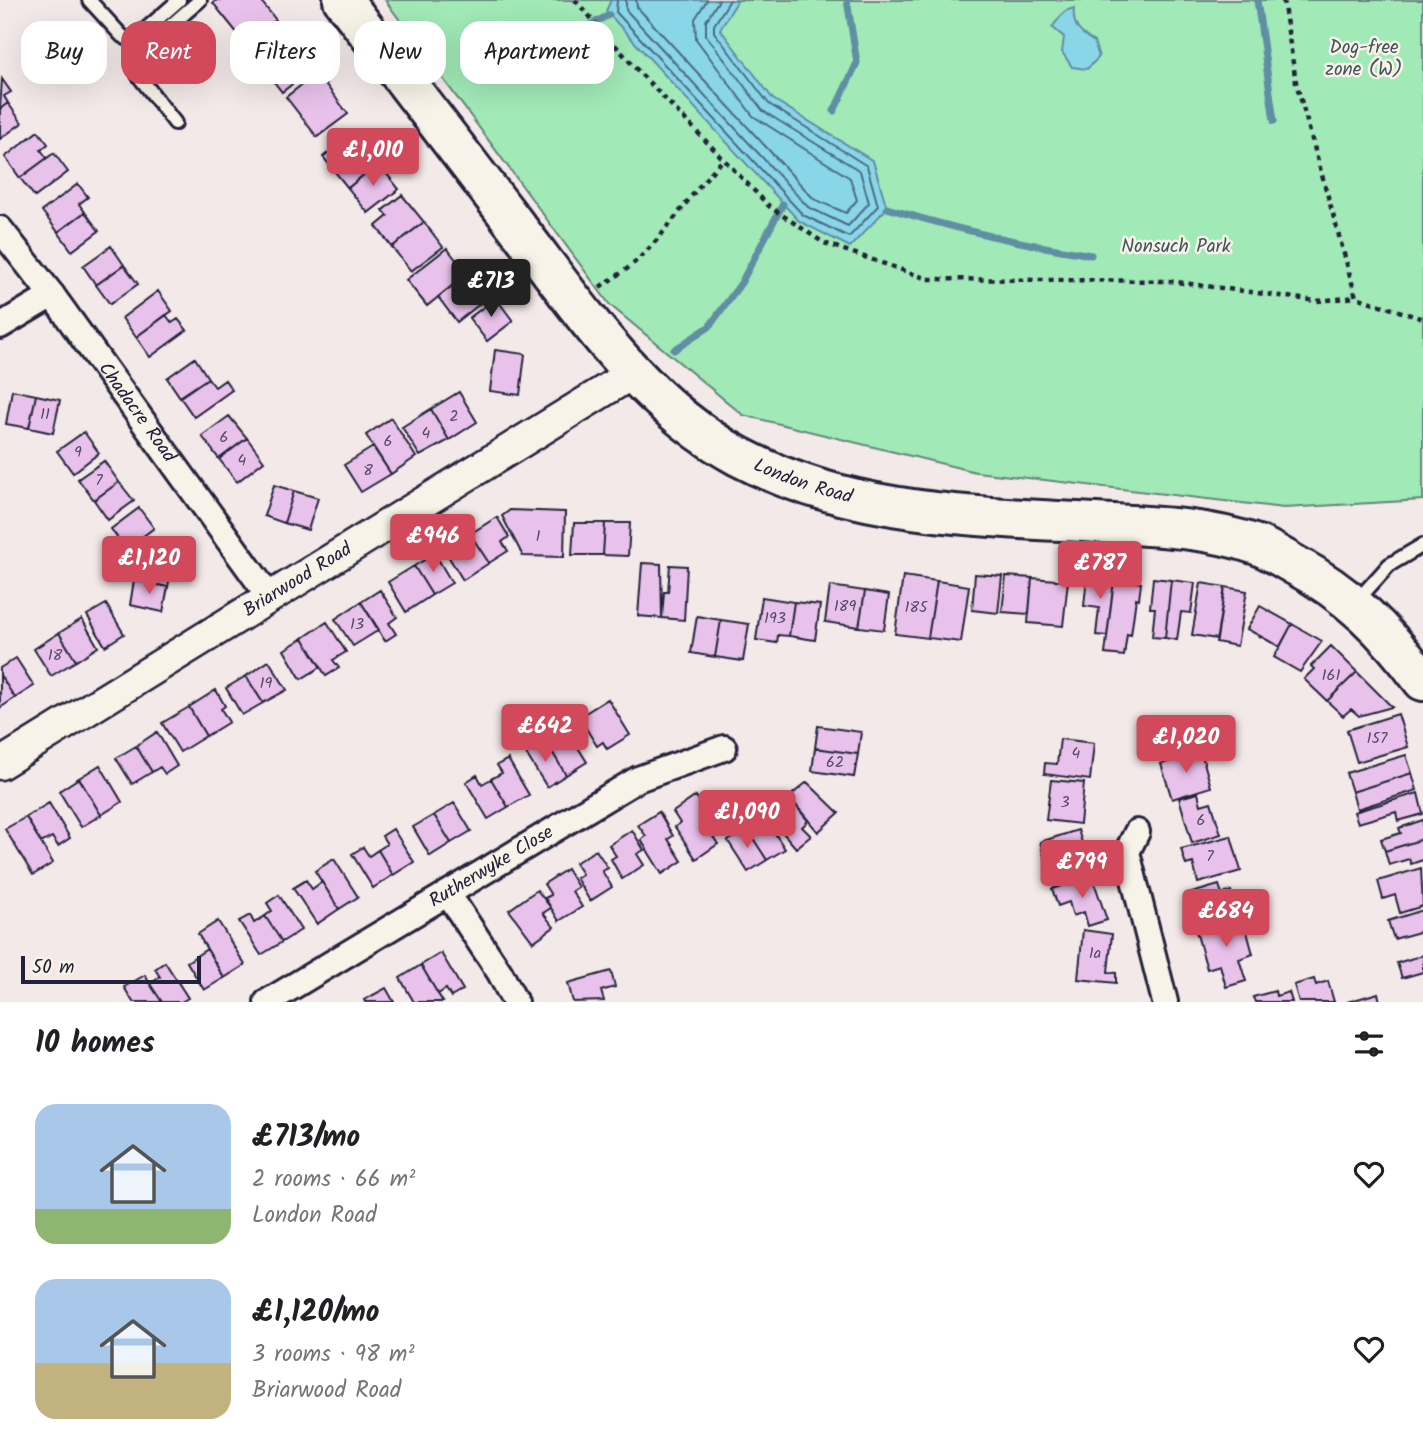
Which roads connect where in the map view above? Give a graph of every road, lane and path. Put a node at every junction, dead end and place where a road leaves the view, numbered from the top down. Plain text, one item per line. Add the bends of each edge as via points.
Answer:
1 (89, 0) edge
2 (179, 0) edge
3 (200, 0) edge
4 (343, 0) edge
5 (575, 0) edge
6 (1283, 0) edge
7 (175, 123) dead end
8 (724, 159) junction
9 (0, 229) edge
10 (52, 295) junction
11 (1356, 297) junction
12 (576, 304) junction
13 (1423, 319) edge
14 (0, 326) edge
15 (633, 373) junction
16 (1423, 545) edge
17 (271, 599) junction
18 (1355, 603) junction
19 (1423, 681) edge
20 (724, 748) dead end
21 (0, 764) edge
22 (1137, 832) dead end
23 (448, 894) junction
24 (267, 1002) edge
25 (515, 1002) edge
26 (1165, 1002) edge

1 - 2 lane via 128,39 137,37
3 - 7 lane via 145,47 135,66
4 - 12 highway, London Road
5 - 8 path
6 - 11 path via 1296,82
8 - 11 path via 770,207 824,243 928,279 1169,281 1317,301
8 - 12 path via 635,263
9 - 10 street, Chadacre Road
10 - 14 street
10 - 17 street, Chadacre Road
11 - 13 path
12 - 15 highway, London Road
15 - 17 street, Briarwood Road
15 - 18 highway, London Road via 693,427 737,455 801,483 865,503 947,514 1194,530 1258,545
16 - 18 lane via 1389,565
17 - 21 street, Briarwood Road
18 - 19 highway, London Road via 1396,644
20 - 23 street, Rutherwyke Close via 638,779
22 - 26 street via 1127,852
23 - 24 street, Rutherwyke Close
23 - 25 street

